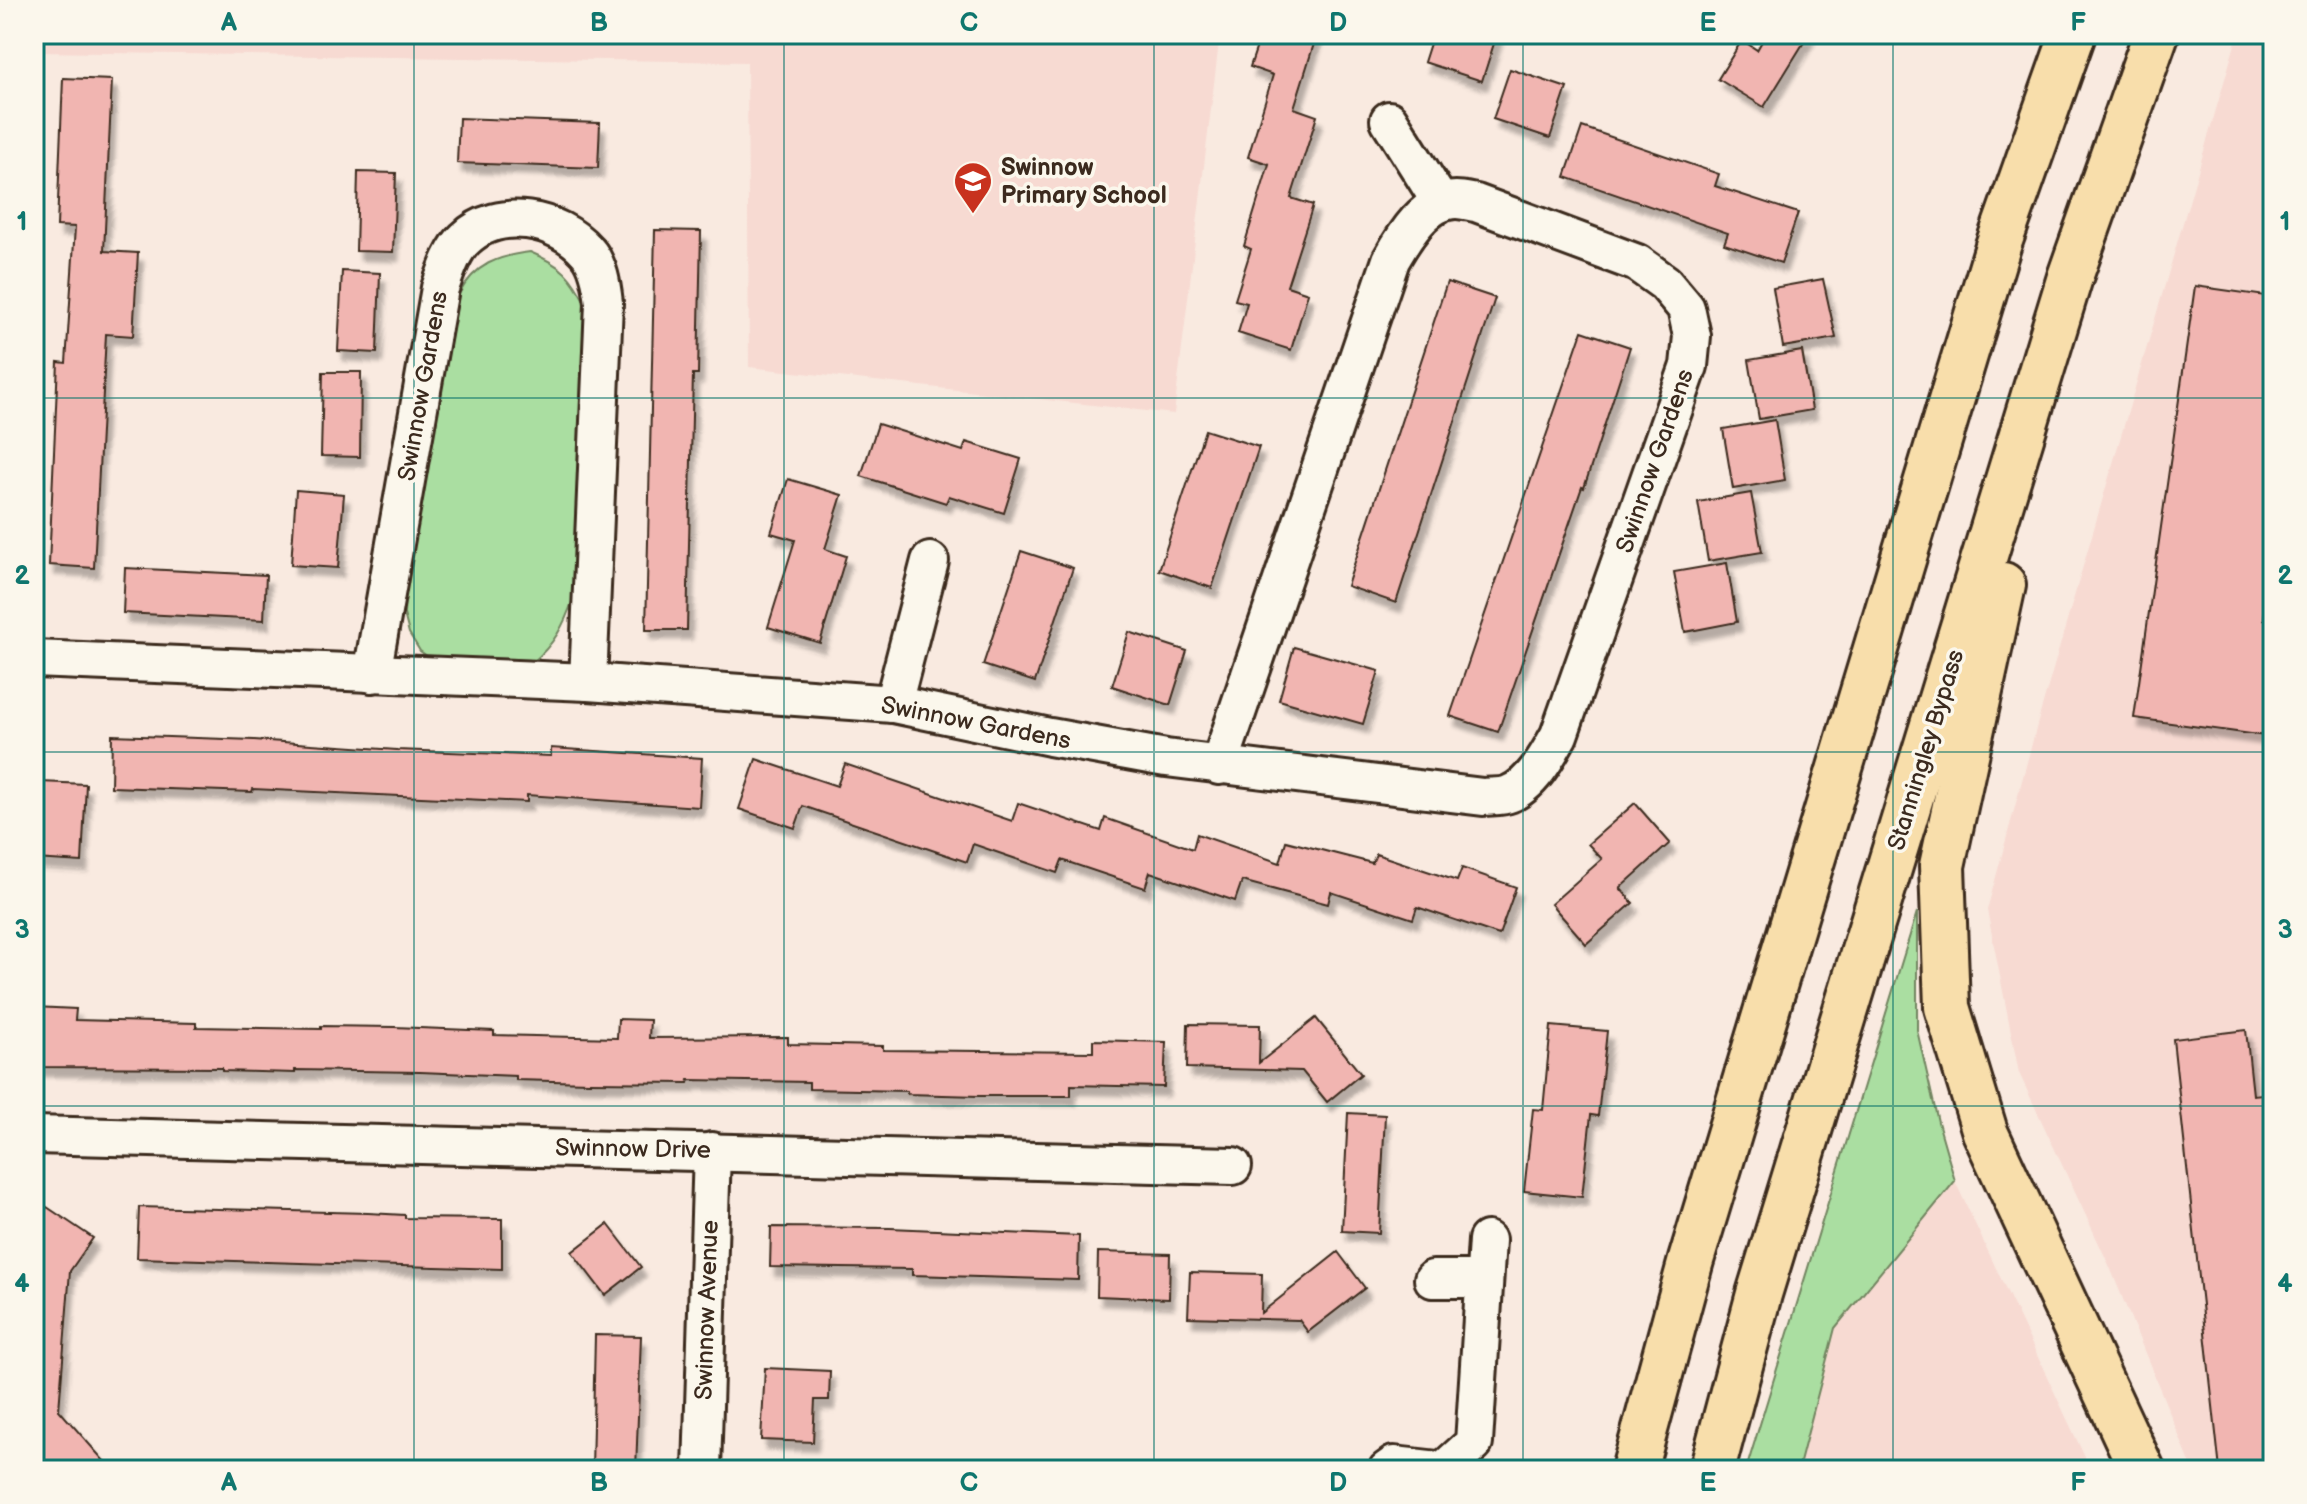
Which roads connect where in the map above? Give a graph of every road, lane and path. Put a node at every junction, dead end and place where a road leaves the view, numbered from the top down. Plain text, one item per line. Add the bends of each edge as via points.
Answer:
1 (2073, 34) edge
2 (2156, 34) edge
3 (1389, 120) dead end
4 (1441, 203) junction
5 (2070, 277) junction
6 (930, 561) dead end
7 (34, 659) edge
8 (372, 674) junction
9 (588, 682) junction
10 (893, 704) junction
11 (1219, 766) junction
12 (34, 1135) edge
13 (712, 1151) junction
14 (1233, 1166) dead end
15 (1487, 1240) dead end
16 (1433, 1279) dead end
17 (1484, 1279) junction
18 (702, 1470) edge
19 (1387, 1470) edge
20 (1441, 1470) edge
21 (1634, 1470) edge
22 (1712, 1470) edge
23 (2142, 1470) edge

1 - 21 highway via 1998,246 1691,1260
2 - 5 highway, Stanningley Bypass
3 - 4 street
4 - 11 street via 1408,232 1391,260
4 - 11 street, Swinnow Gardens via 1476,203 1637,263 1665,283 1686,308 1692,336 1689,366 1559,735 1528,780 1509,794 1483,797
5 - 22 highway, Stanningley Bypass via 1759,1294
5 - 23 highway via 1942,866 1947,1007 1985,1132
6 - 10 street
7 - 8 street, Swinnow Gardens
8 - 9 street, Swinnow Gardens
8 - 9 street, Swinnow Gardens via 440,288 465,239 489,223 515,219 540,221 566,234 588,252 601,280
9 - 10 street, Swinnow Gardens
10 - 11 street, Swinnow Gardens
12 - 13 street, Swinnow Drive
13 - 14 street, Swinnow Drive
13 - 18 street, Swinnow Avenue
15 - 17 street
16 - 17 street
17 - 20 street via 1474,1443
19 - 20 street via 1394,1465

